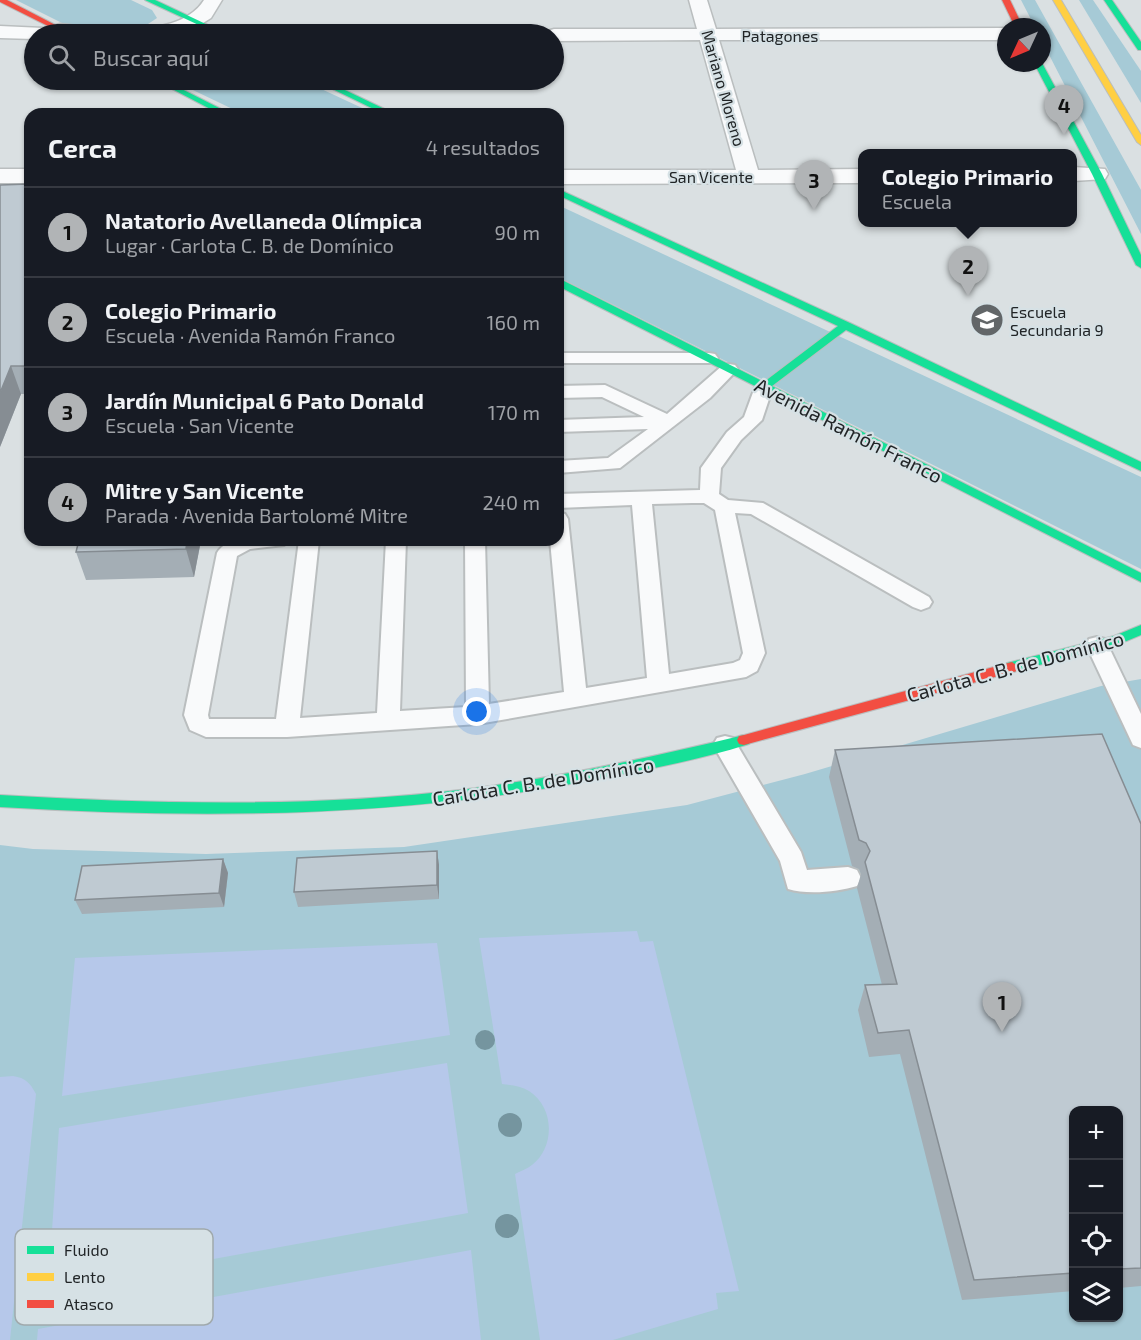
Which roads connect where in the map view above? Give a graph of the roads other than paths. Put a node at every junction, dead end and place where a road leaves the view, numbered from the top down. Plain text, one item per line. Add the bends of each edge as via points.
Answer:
1 (0, 0) edge
2 (149, 0) edge
3 (213, 0) edge
4 (699, 0) edge
5 (1006, 0) edge
6 (1057, 0) edge
7 (1108, 0) edge
8 (1015, 18) edge
9 (196, 22) junction
10 (41, 24) edge
11 (189, 24) edge
12 (200, 24) edge
13 (0, 32) edge
14 (24, 32) edge
15 (997, 34) edge
16 (564, 35) edge
17 (709, 35) junction
18 (1138, 39) edge
19 (1043, 72) edge
20 (179, 90) edge
21 (340, 90) edge
22 (215, 108) edge
23 (379, 108) edge
24 (1141, 142) edge
25 (1077, 174) edge
26 (1096, 174) junction
27 (0, 176) edge
28 (24, 176) edge
29 (749, 176) junction
30 (858, 176) edge
31 (564, 177) edge
32 (564, 195) edge
33 (1141, 265) edge
34 (564, 285) edge
35 (846, 325) junction
36 (564, 358) edge
37 (709, 358) junction
38 (729, 369) junction
39 (765, 387) junction
40 (564, 392) edge
41 (669, 422) junction
42 (564, 426) edge
43 (564, 466) edge
44 (1141, 467) edge
45 (641, 498) junction
46 (564, 501) edge
47 (717, 502) junction
48 (235, 546) edge
49 (308, 546) edge
50 (396, 546) edge
51 (475, 546) edge
52 (561, 546) edge
53 (1141, 579) edge
54 (921, 602) dead end
55 (1141, 630) edge
56 (1097, 645) junction
57 (659, 685) junction
58 (576, 699) junction
59 (478, 715) junction
60 (388, 721) junction
61 (287, 728) junction
62 (1141, 739) edge
63 (725, 745) junction
64 (0, 801) edge
65 (848, 878) dead end

1 - 10 main road
2 - 9 main road
3 - 9 street via 208,12
4 - 17 street, Mariano Moreno
5 - 8 main road
6 - 24 main road
7 - 18 main road
9 - 11 street
9 - 12 main road
13 - 14 street
15 - 17 street, Patagones
16 - 17 street, Patagones
17 - 29 street, Mariano Moreno
19 - 26 main road
20 - 22 main road
21 - 23 main road
25 - 26 street
26 - 33 main road
27 - 28 street
29 - 30 street, San Vicente
29 - 31 street, San Vicente
32 - 35 main road
34 - 37 main road, Avenida Ramón Franco
35 - 39 main road
35 - 44 main road
36 - 37 lane
37 - 38 main road, Avenida Ramón Franco
38 - 39 main road, Avenida Ramón Franco
38 - 41 lane
39 - 47 lane via 753,420 734,436 711,468
39 - 53 main road, Avenida Ramón Franco
40 - 41 lane via 605,391
41 - 42 lane
41 - 43 lane via 613,464
45 - 46 lane
45 - 47 lane
45 - 57 lane
47 - 54 lane via 756,508
47 - 57 lane via 754,653 749,665 738,671
48 - 61 lane via 227,553 196,715 198,724 206,728
49 - 61 lane
50 - 60 lane
51 - 59 lane
52 - 58 lane
55 - 56 main road, Carlota C. B. de Domínico
56 - 62 lane
56 - 63 main road, Carlota C. B. de Domínico
57 - 58 lane
58 - 59 lane
59 - 60 lane
60 - 61 lane
63 - 64 main road, Carlota C. B. de Domínico via 617,773 381,806 158,812
63 - 65 lane via 792,860 797,881

